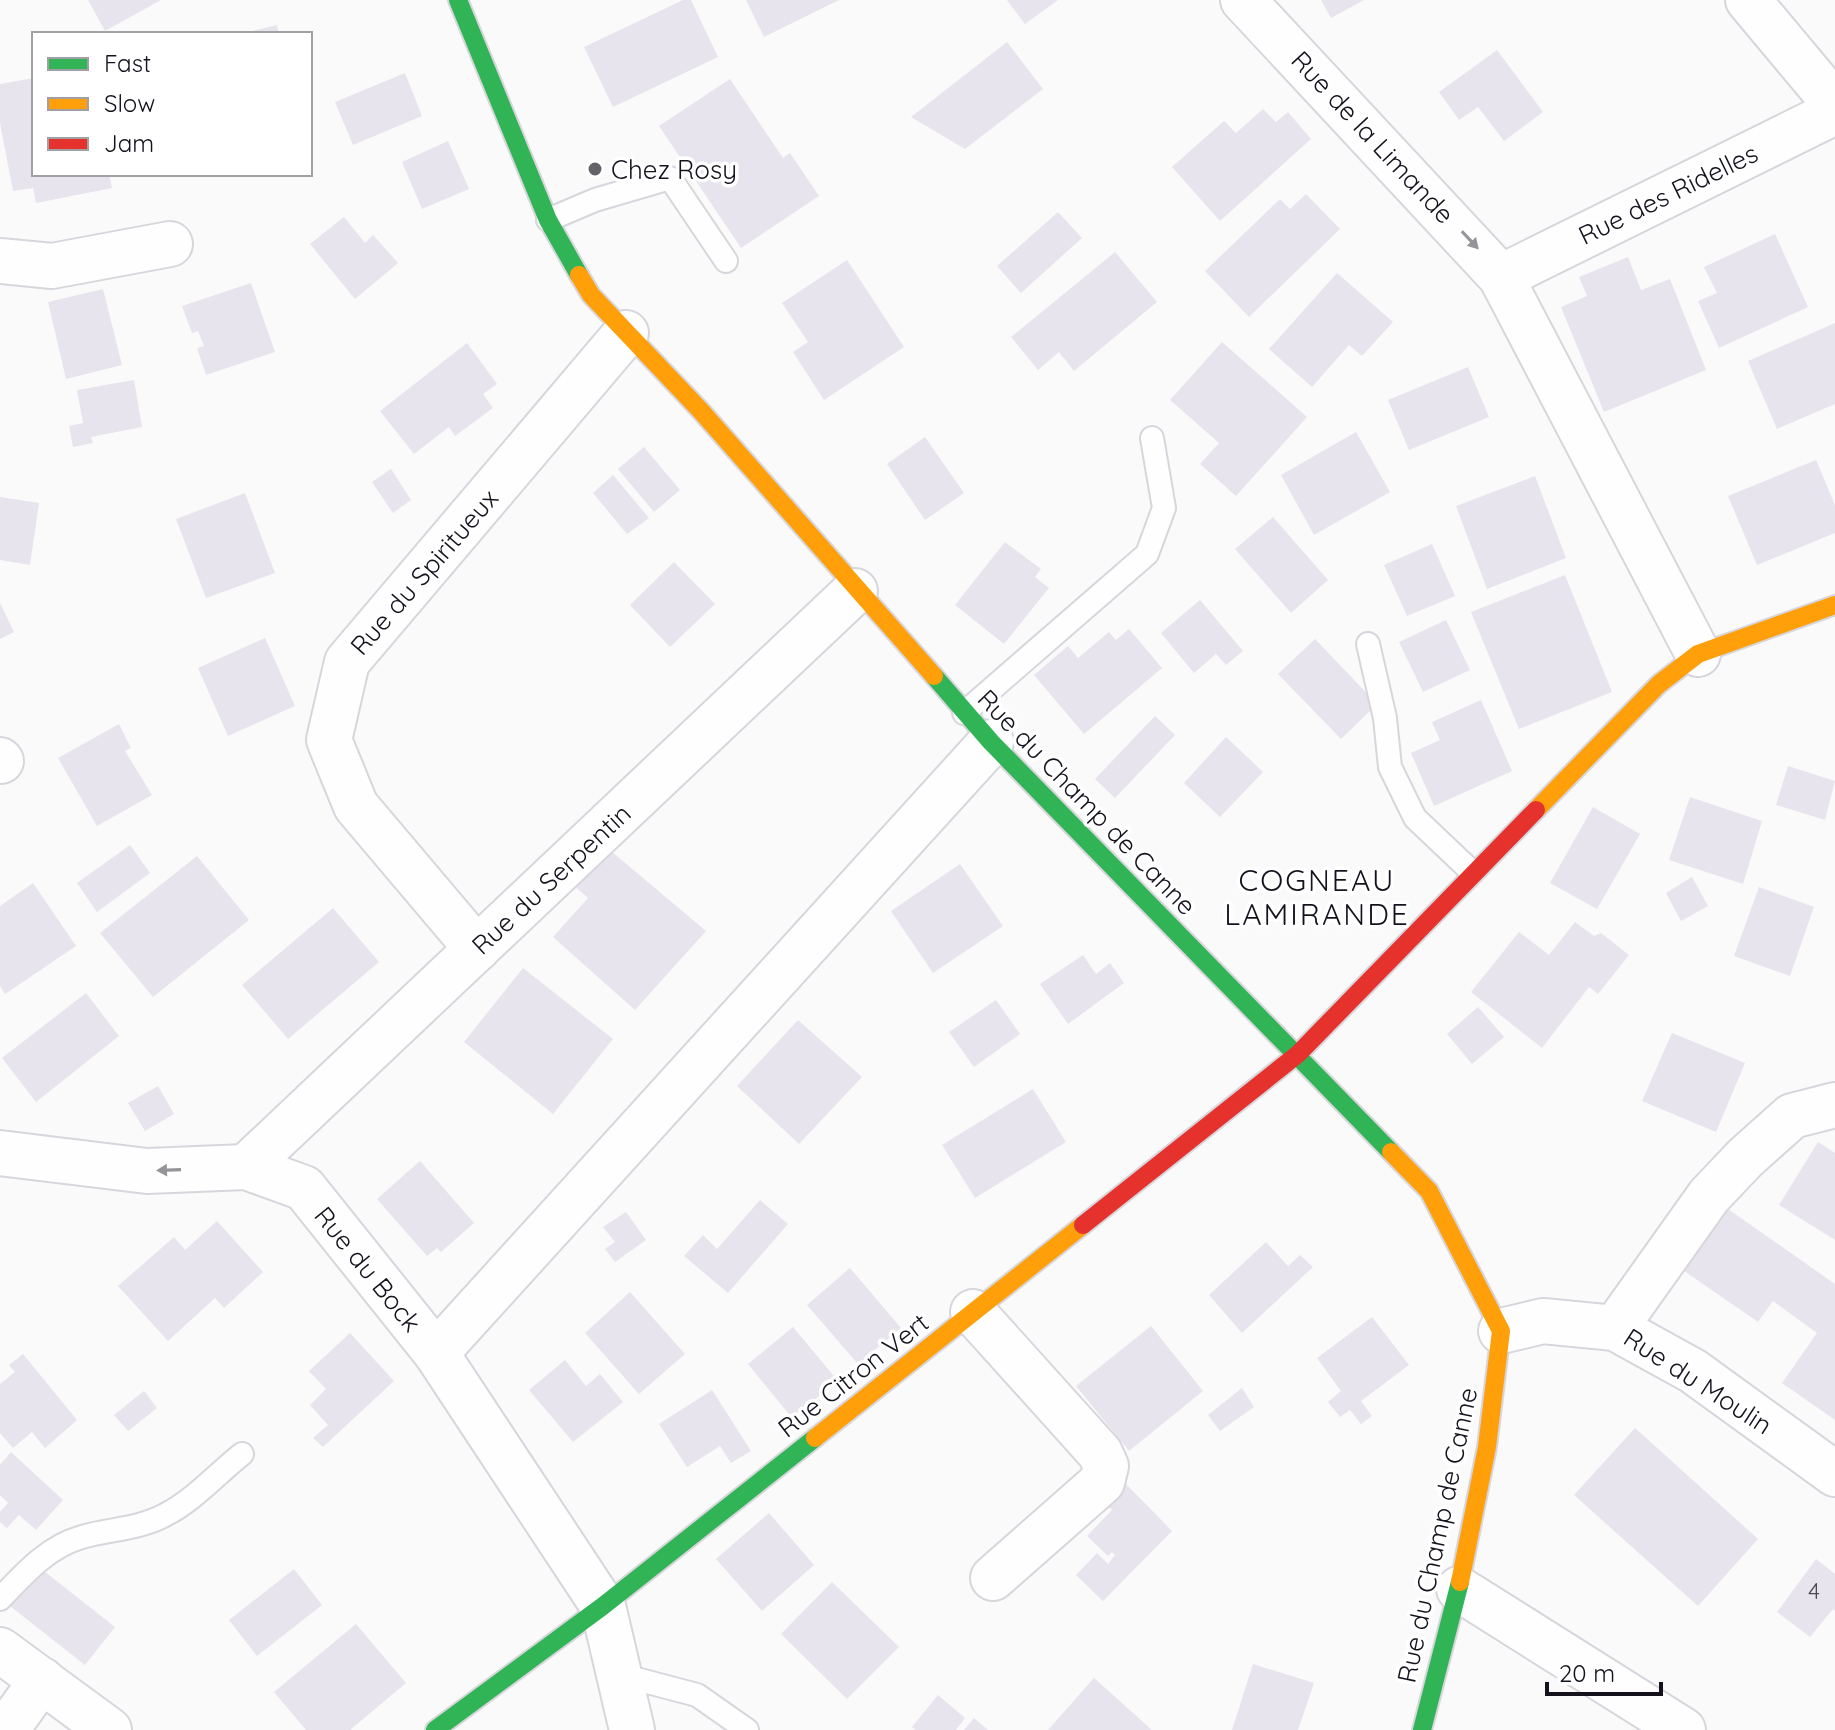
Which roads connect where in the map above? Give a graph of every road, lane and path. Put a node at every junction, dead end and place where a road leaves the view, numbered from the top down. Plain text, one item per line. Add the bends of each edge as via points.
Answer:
1 (458, 0) edge
2 (1243, 0) edge
3 (1748, 0) edge
4 (1835, 104) edge
5 (1835, 112) edge
6 (548, 220) junction
7 (170, 244) dead end
8 (0, 261) edge
9 (726, 261) dead end
10 (1501, 277) junction
11 (626, 333) junction
12 (1152, 438) dead end
13 (855, 591) junction
14 (1835, 605) edge
15 (1368, 644) dead end
16 (1698, 654) junction
17 (977, 727) junction
18 (1472, 872) junction
19 (477, 949) junction
20 (1298, 1054) junction
21 (1835, 1105) edge
22 (0, 1153) edge
23 (246, 1167) junction
24 (973, 1312) junction
25 (1615, 1328) junction
26 (1501, 1331) junction
27 (436, 1353) junction
28 (242, 1454) dead end
29 (1835, 1474) edge
30 (993, 1578) dead end
31 (1459, 1589) junction
32 (0, 1599) edge
33 (603, 1606) junction
34 (0, 1650) edge
35 (621, 1675) junction
36 (42, 1680) junction
37 (6, 1730) edge
38 (109, 1730) edge
39 (435, 1730) edge
40 (632, 1730) edge
41 (747, 1730) edge
42 (1422, 1730) edge
43 (1683, 1730) edge

1 - 6 street, Rue du Champ de Canne
2 -> 10 street, Rue de la Limande
3 - 4 street
5 - 10 street, Rue des Ridelles
6 - 9 lane via 670,178
6 - 11 street, Rue du Champ de Canne via 591,295
7 - 8 street via 52,266
10 - 16 street, Rue de la Limande
11 - 13 street, Rue du Champ de Canne via 701,411
11 - 19 street, Rue du Spiritueux via 347,662 329,740 356,806
12 - 17 lane via 1164,508 1147,554
13 - 17 street, Rue du Champ de Canne
13 - 19 street, Rue du Serpentin
14 - 16 street
15 - 18 lane via 1390,767 1415,818
16 - 18 street, Rue Citron Vert via 1659,684
17 - 20 street, Rue du Champ de Canne
17 - 27 street
18 - 20 street, Rue Citron Vert
19 - 23 street, Rue du Serpentin
20 - 24 street, Rue Citron Vert
20 - 26 street, Rue du Champ de Canne via 1429,1191
21 - 25 street via 1792,1116 1745,1158 1709,1196
23 -> 22 street, Rue du Bock via 147,1171
23 - 27 street, Rue du Bock via 304,1188
24 - 30 street via 1106,1466 1102,1482
24 - 33 street, Rue Citron Vert
25 - 26 street, Rue du Moulin via 1543,1321
25 - 29 street, Rue du Moulin via 1693,1371
26 - 31 street, Rue du Champ de Canne via 1487,1447
27 - 33 street, Rue du Bock
28 - 32 lane via 169,1514 57,1547
31 - 42 street, Rue du Champ de Canne
31 - 43 street
33 - 35 street, Rue du Bock
33 - 39 street, Rue Citron Vert
34 - 36 street
35 - 40 street, Rue du Bock
35 - 41 lane via 697,1695
36 - 37 street
36 - 38 street

